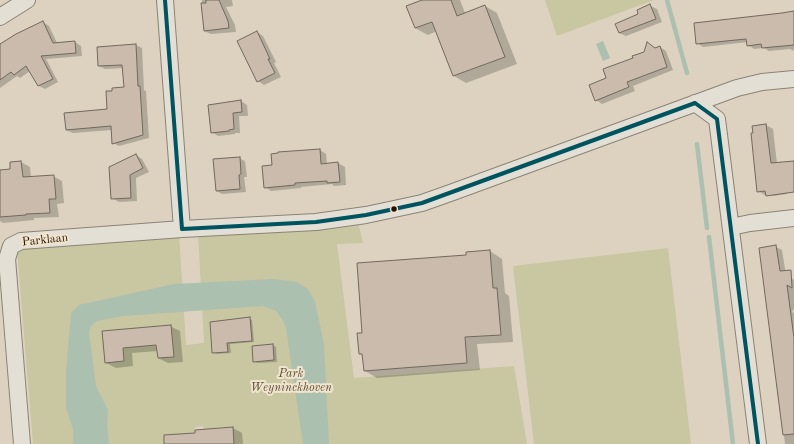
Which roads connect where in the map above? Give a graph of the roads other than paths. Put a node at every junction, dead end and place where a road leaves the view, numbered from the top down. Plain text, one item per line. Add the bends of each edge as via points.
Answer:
1 (27, 0) edge
2 (164, 0) edge
3 (0, 17) edge
4 (794, 79) edge
5 (695, 103) junction
6 (794, 218) edge
7 (731, 227) junction
8 (182, 229) junction
9 (22, 444) edge
10 (758, 444) edge

1 - 3 street
2 - 8 street
4 - 5 street, Parklaan via 762,82 737,88
5 - 7 street via 717,119
5 - 8 street, Parklaan via 422,203 366,216 316,222
6 - 7 street
7 - 10 street
8 - 9 street, Parklaan via 21,241 11,246 7,259

